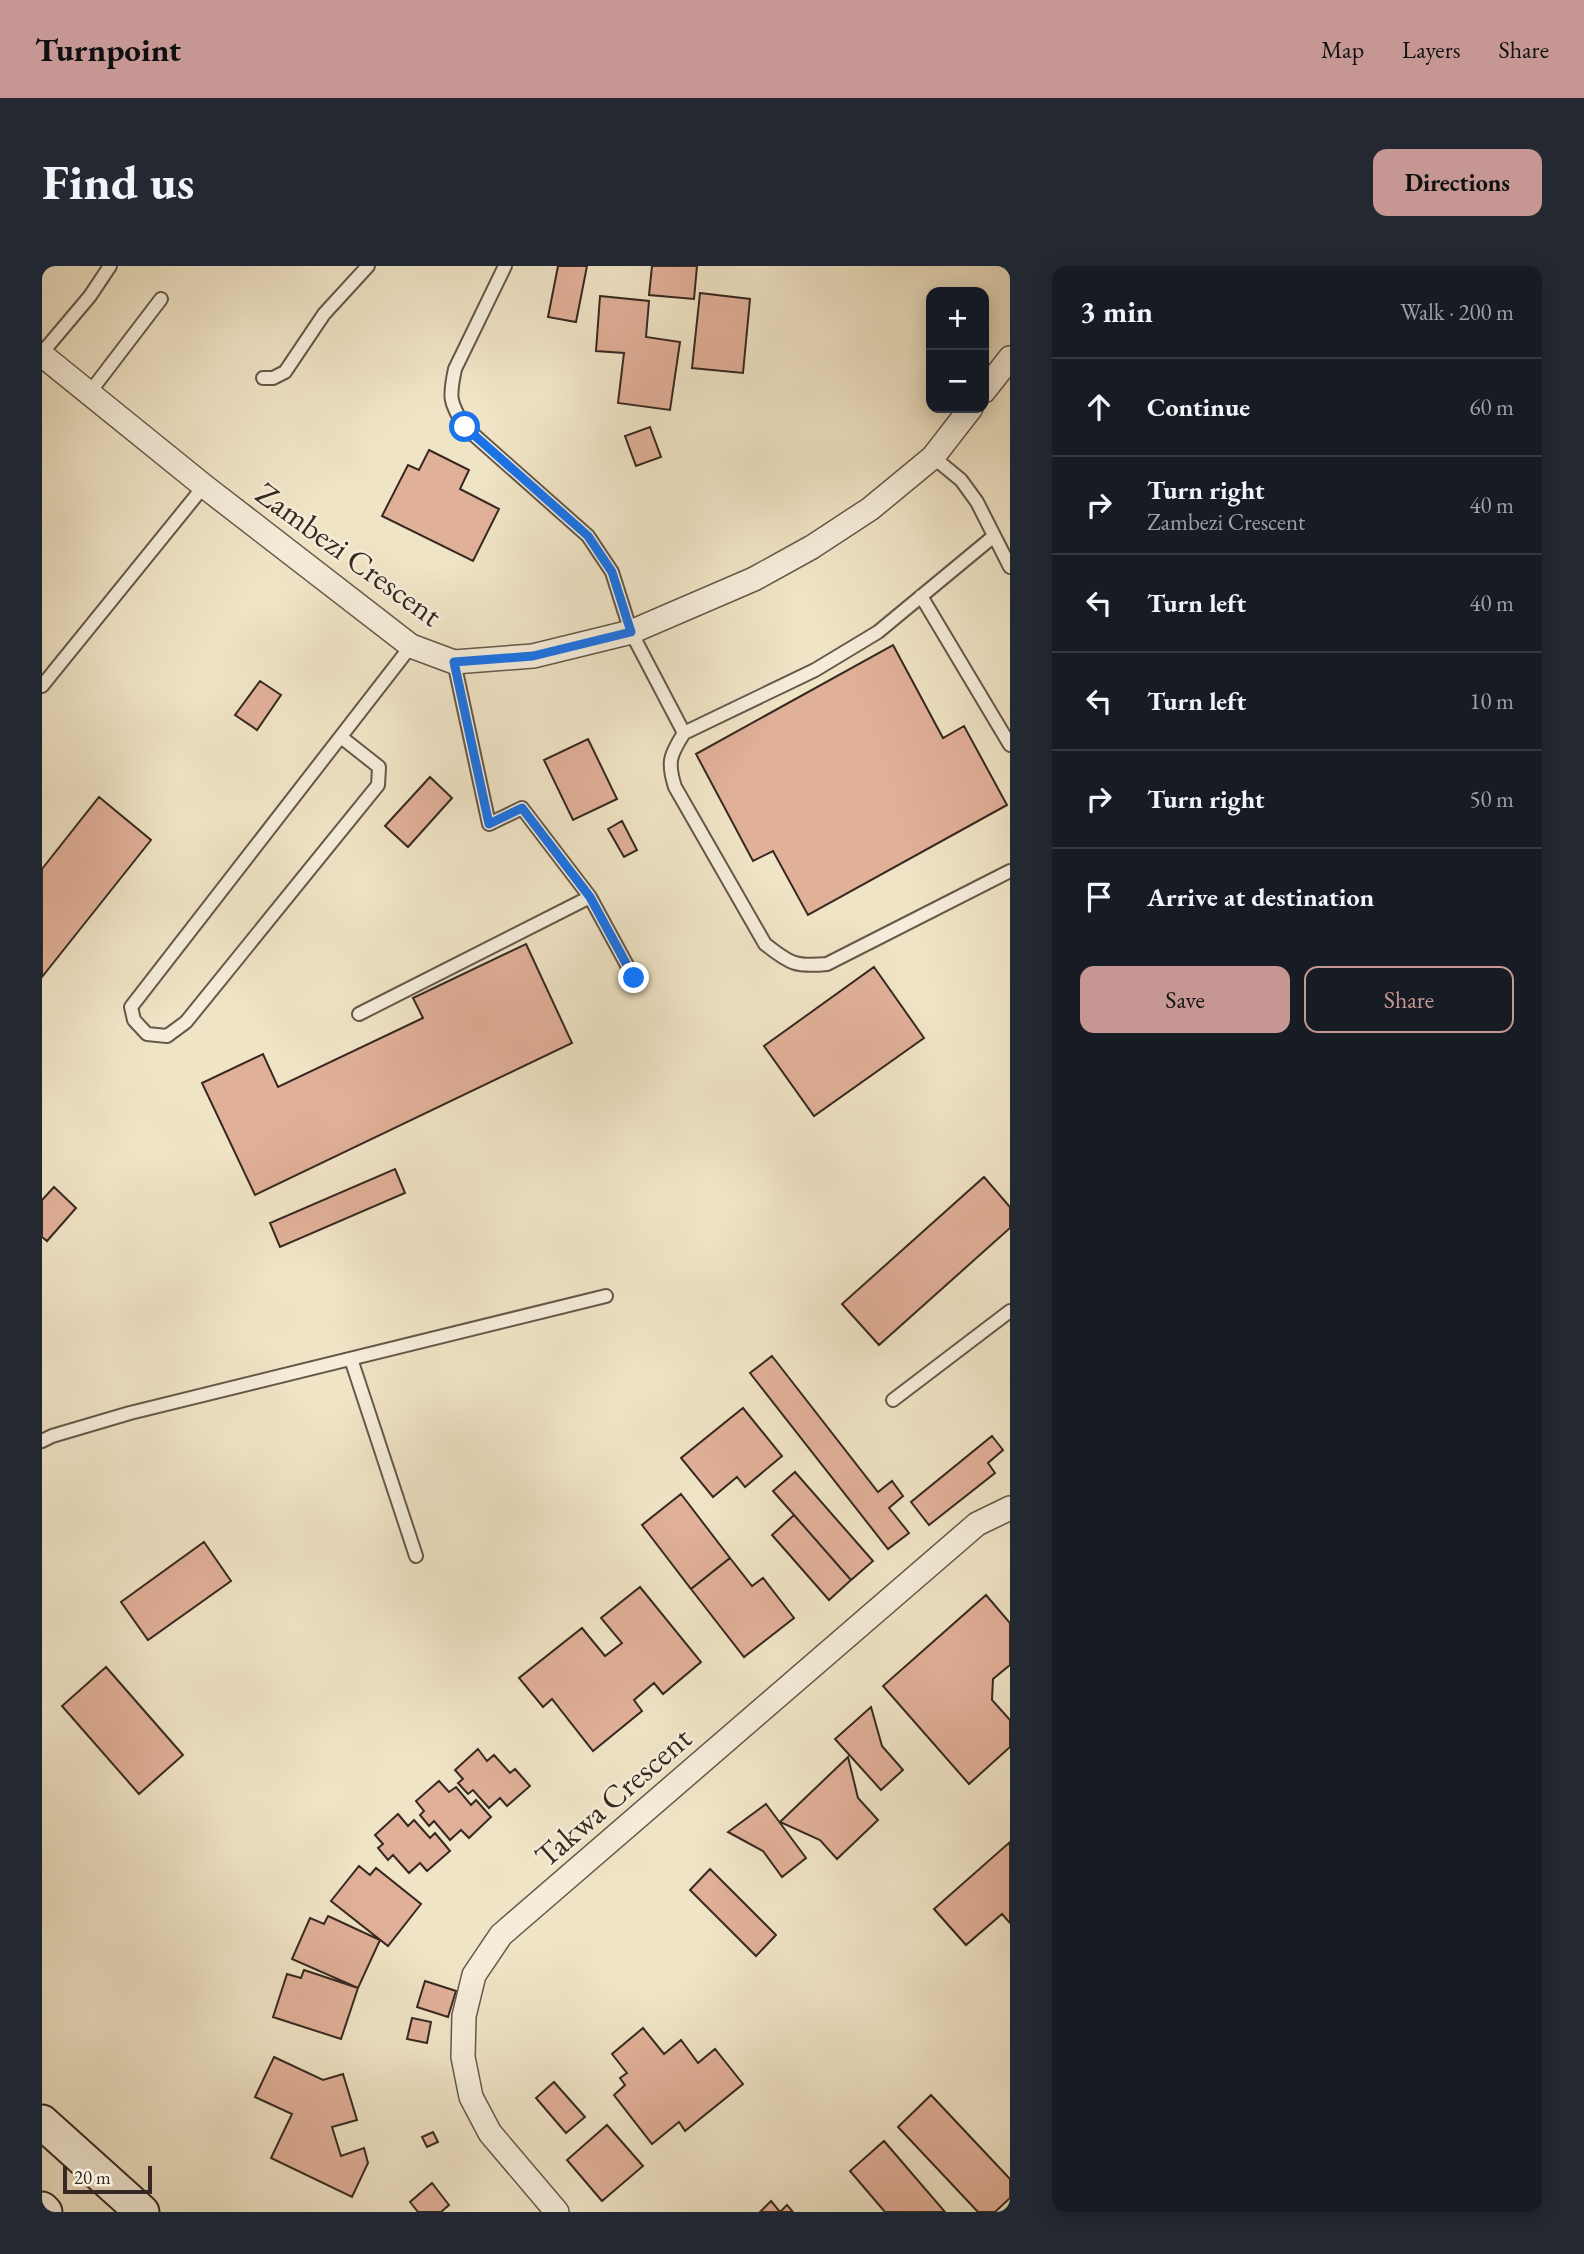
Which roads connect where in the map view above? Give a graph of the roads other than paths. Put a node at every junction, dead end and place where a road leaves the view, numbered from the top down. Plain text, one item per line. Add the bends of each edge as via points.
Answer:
1 (110, 266) edge
2 (368, 266) edge
3 (505, 266) edge
4 (161, 299) dead end
5 (42, 354) edge
6 (1010, 358) edge
7 (263, 379) dead end
8 (989, 385) edge
9 (90, 392) junction
10 (967, 413) edge
11 (933, 457) junction
12 (204, 486) junction
13 (994, 536) junction
14 (1010, 567) edge
15 (921, 596) junction
16 (631, 632) junction
17 (411, 646) junction
18 (454, 662) junction
19 (42, 686) edge
20 (684, 733) junction
21 (341, 737) junction
22 (1010, 745) edge
23 (1010, 872) edge
24 (590, 897) junction
25 (634, 978) dead end
26 (359, 1014) dead end
27 (606, 1296) dead end
28 (1010, 1311) edge
29 (351, 1359) junction
30 (893, 1401) dead end
31 (42, 1441) edge
32 (1010, 1508) edge
33 (416, 1556) dead end
34 (42, 2122) edge
35 (142, 2212) edge
36 (557, 2212) edge

1 - 5 lane
2 - 7 lane via 324,314 285,372
3 - 16 lane via 455,369 452,406 465,427 588,536 612,572
4 - 9 lane
5 - 9 street, Zambezi Crescent
6 - 8 street
9 - 12 street, Zambezi Crescent
10 - 11 street, Zambezi Crescent
11 - 13 lane via 961,480
11 - 16 street, Zambezi Crescent via 870,509 812,547 754,579
12 - 17 street, Zambezi Crescent
12 - 19 lane
13 - 14 lane
13 - 15 lane
15 - 20 lane via 878,632 815,670
15 - 22 lane
16 - 18 street, Zambezi Crescent via 533,656
16 - 20 lane
17 - 18 street, Zambezi Crescent
17 - 21 lane
18 - 24 lane via 489,824 522,808
20 - 23 lane via 672,750 669,768 675,787 765,944 782,958 802,966 827,964
21 - 21 lane via 131,1007 134,1020 147,1034 167,1036 186,1022 378,785 379,767
24 - 25 lane
24 - 26 lane
27 - 29 lane
28 - 30 lane
29 - 31 lane via 130,1413
29 - 33 lane
32 - 36 street, Takwa Crescent via 977,1524 501,1935 474,1975 464,2016 463,2057 471,2097 490,2133
34 - 35 main road

